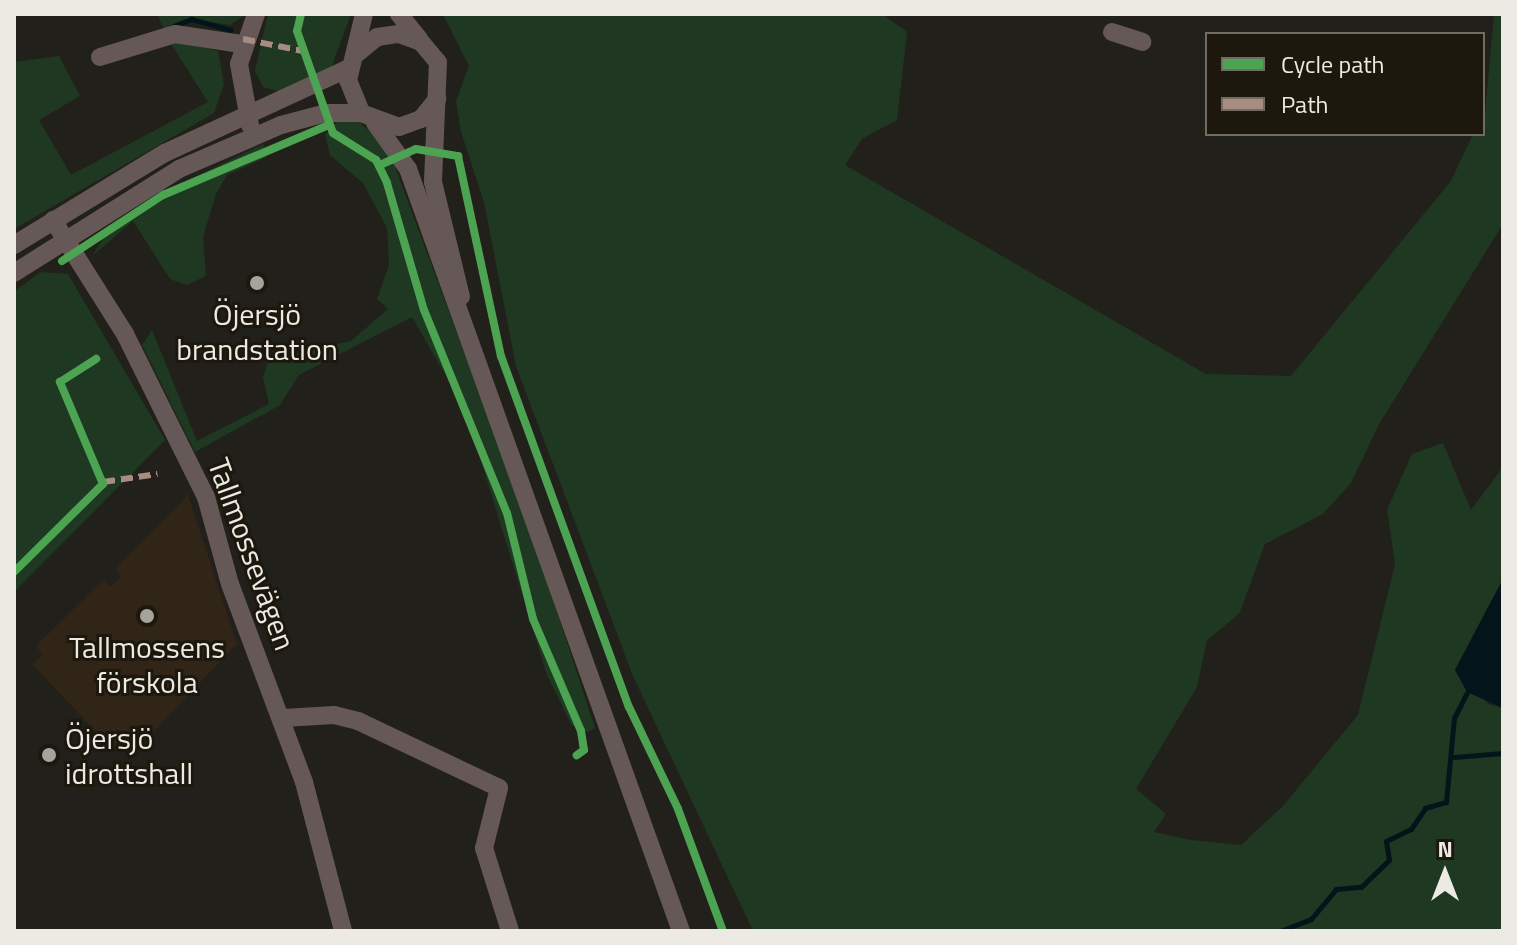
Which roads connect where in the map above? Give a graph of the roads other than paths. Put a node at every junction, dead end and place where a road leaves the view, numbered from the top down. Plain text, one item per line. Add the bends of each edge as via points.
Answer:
1 (256, 14) edge
2 (364, 14) edge
3 (399, 14) edge
4 (1112, 32) dead end
5 (421, 42) junction
6 (1142, 42) dead end
7 (241, 44) junction
8 (100, 57) dead end
9 (352, 62) junction
10 (439, 93) junction
11 (246, 115) junction
12 (368, 118) junction
13 (254, 135) junction
14 (53, 220) junction
15 (64, 238) junction
16 (14, 245) edge
17 (14, 273) edge
18 (509, 447) junction
19 (284, 718) junction
20 (343, 931) edge
21 (510, 931) edge
22 (681, 931) edge

1 - 7 street
2 - 9 street
3 - 5 street
4 - 6 street
5 - 9 street via 388,34
5 - 10 street via 439,67
7 - 8 street via 175,34
7 - 11 street
9 - 11 street
9 - 12 street via 349,92
10 - 12 street via 414,123
10 - 18 street via 437,205
11 - 13 street
11 - 14 street
12 - 13 street via 326,113
12 - 18 street via 408,169
13 - 15 street via 179,169
14 - 15 street, Tallmossevägen
14 - 16 street
15 - 17 street
15 - 19 street, Tallmossevägen via 125,334 197,477 230,584
18 - 22 street
19 - 20 street, Tallmossevägen
19 - 21 street via 334,715 358,721 499,788 484,848

